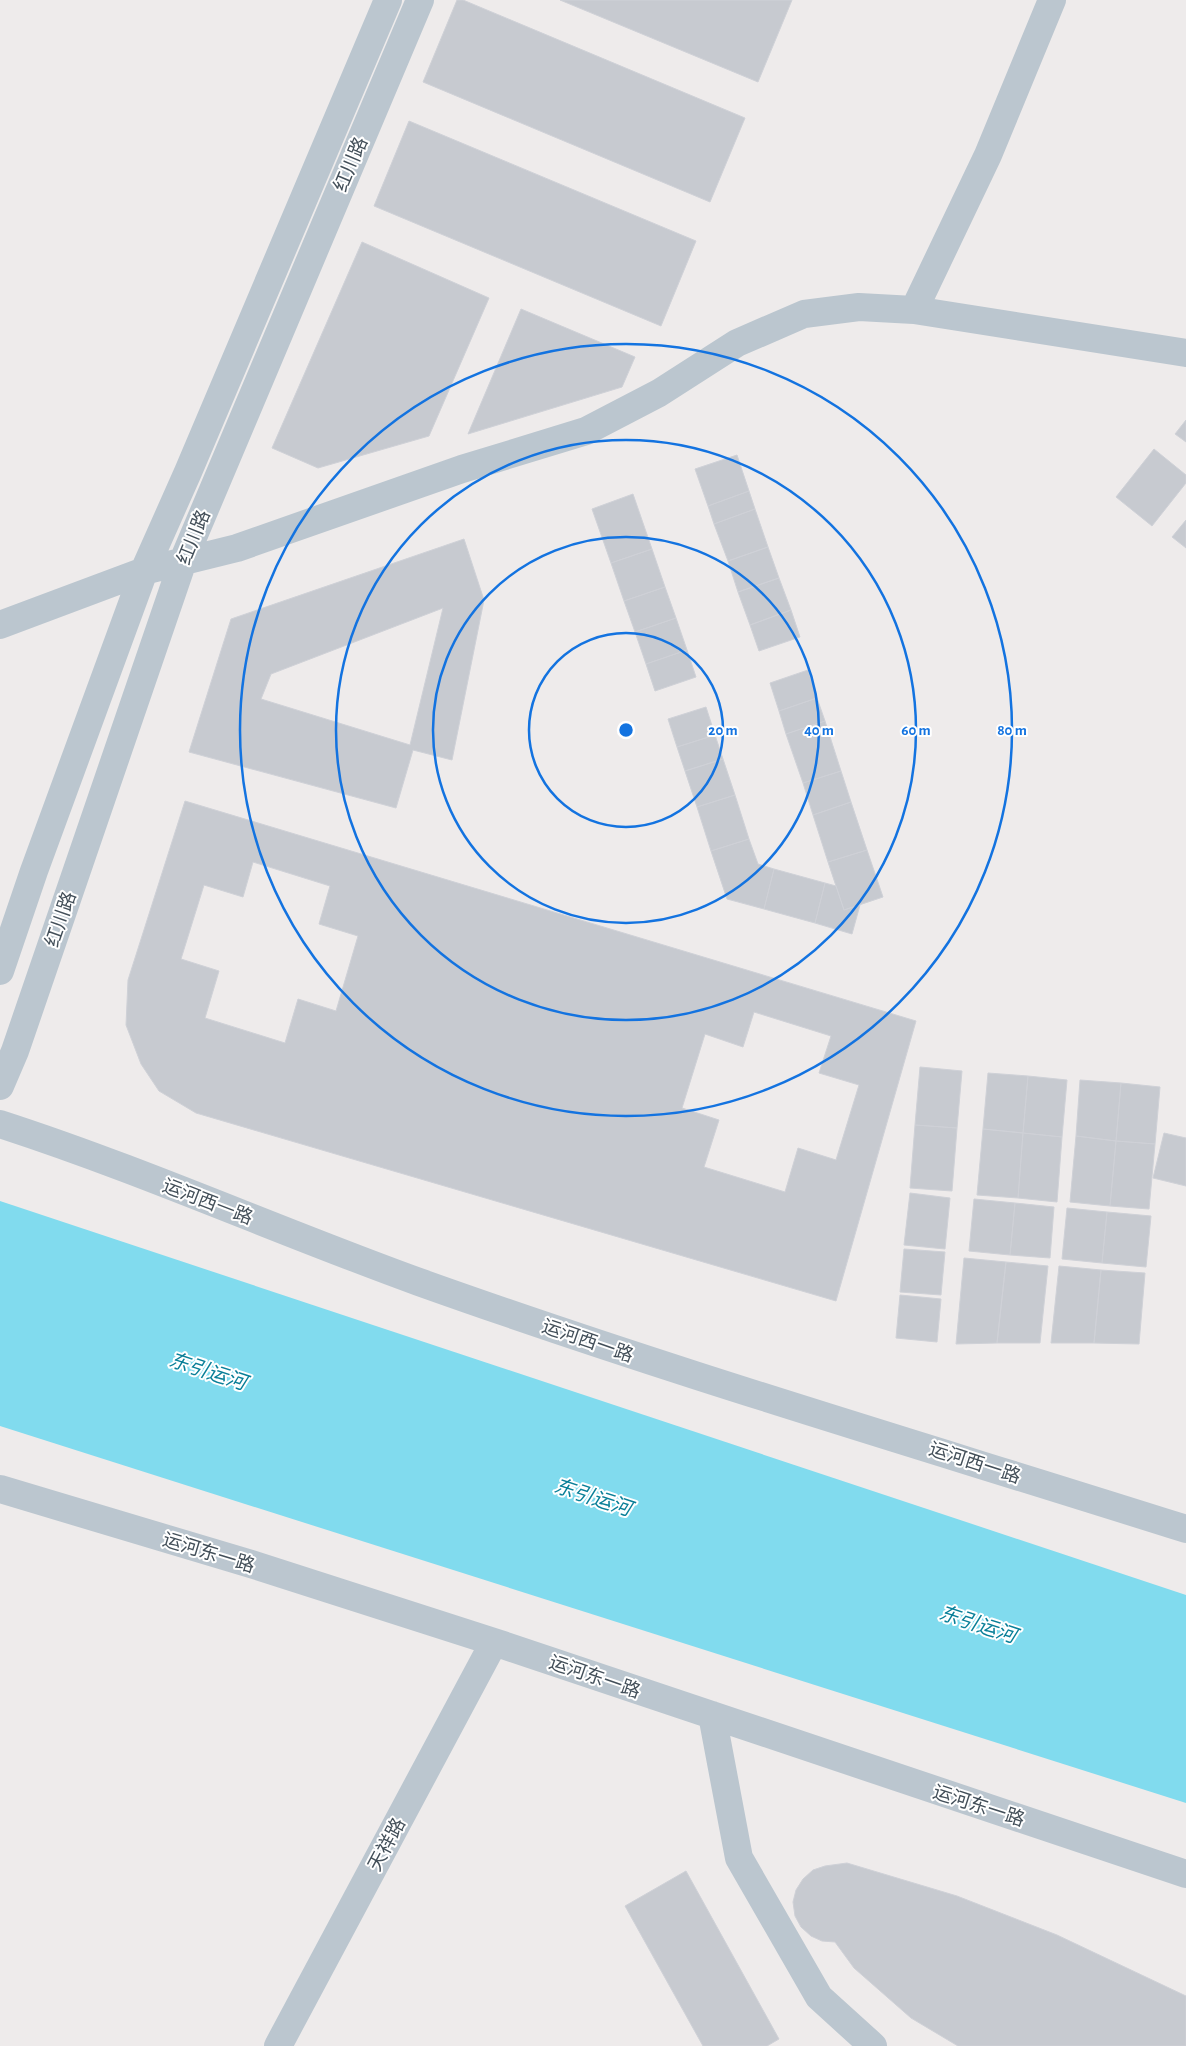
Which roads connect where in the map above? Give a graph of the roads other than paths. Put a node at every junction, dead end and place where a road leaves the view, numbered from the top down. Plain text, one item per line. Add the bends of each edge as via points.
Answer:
1 (388, 0) edge
2 (420, 0) edge
3 (1052, 0) edge
4 (914, 310) junction
5 (1186, 353) edge
6 (183, 561) junction
7 (144, 571) junction
8 (0, 625) edge
9 (0, 971) edge
10 (0, 1086) edge
11 (0, 1124) edge
12 (0, 1489) edge
13 (1186, 1529) edge
14 (494, 1642) junction
15 (712, 1715) junction
16 (1186, 1874) edge
17 (278, 2046) edge
18 (873, 2046) edge

1 - 7 street, 红川路
2 - 6 street, 红川路
3 - 4 street via 988,156
4 - 5 street
4 - 6 street via 859,307 804,314 737,343 659,393 586,431 462,469 237,548
6 - 7 street
6 - 10 street, 红川路 via 15,1051
7 - 8 street
7 - 9 street, 红川路
11 - 13 street, 运河西一路 via 67,1146 417,1281 619,1351
12 - 14 street, 运河东一路 via 251,1564
14 - 15 street, 运河东一路
14 - 17 street, 天祥路
15 - 16 street, 运河东一路
15 - 18 street via 739,1858 819,1997

